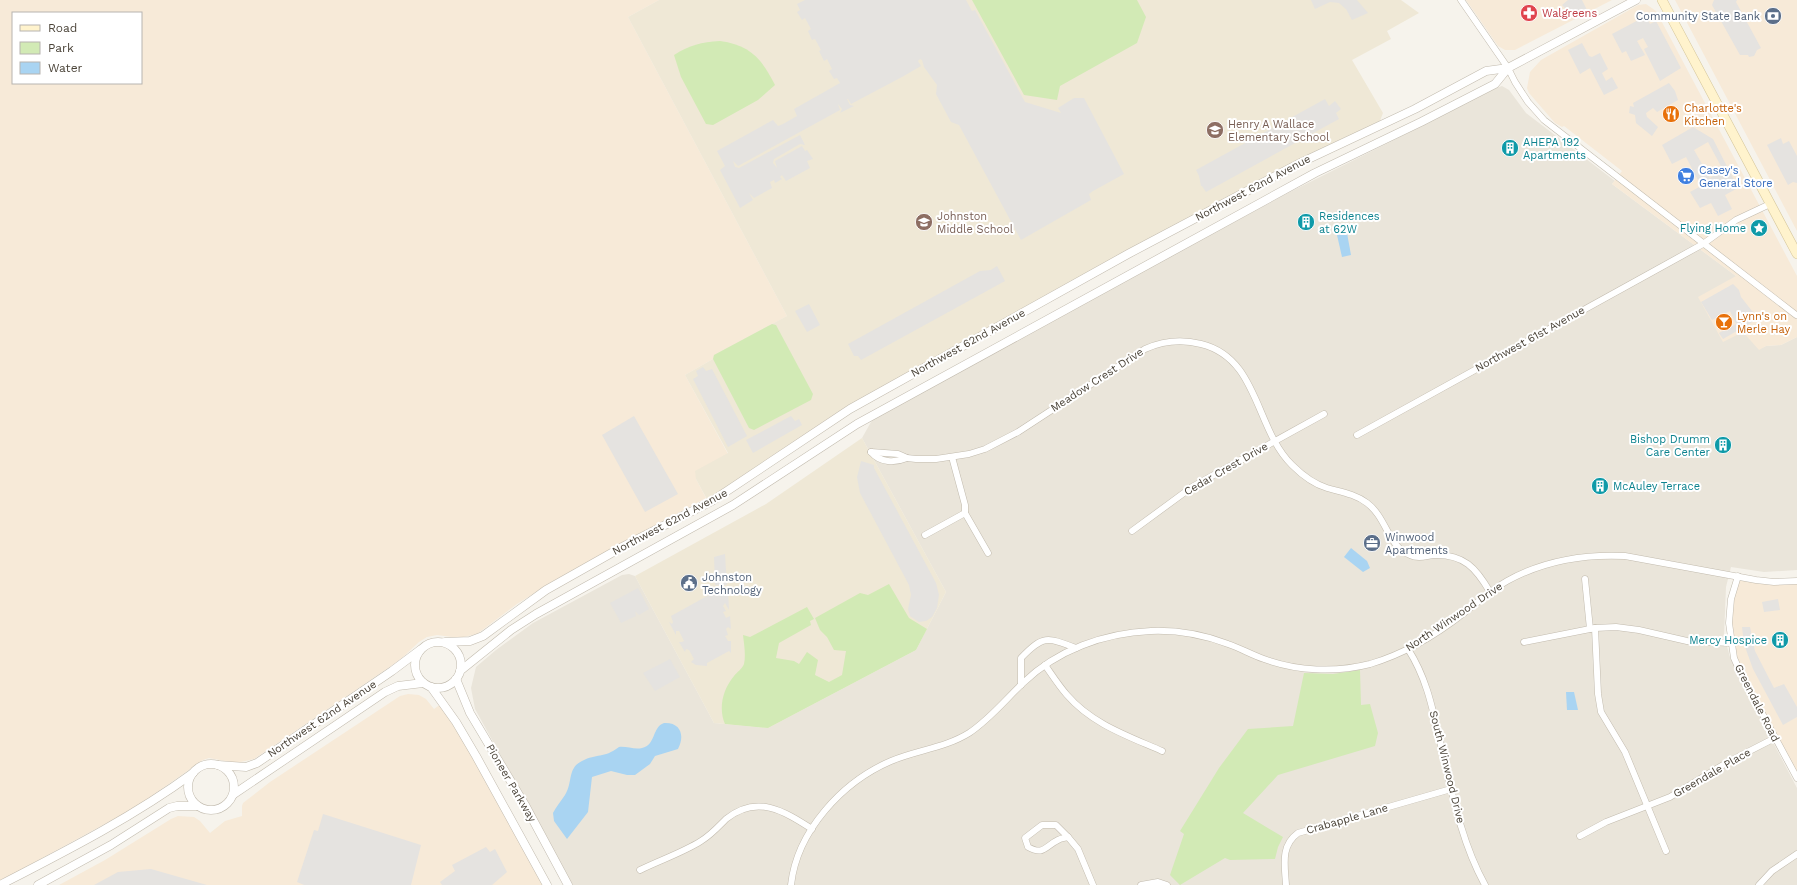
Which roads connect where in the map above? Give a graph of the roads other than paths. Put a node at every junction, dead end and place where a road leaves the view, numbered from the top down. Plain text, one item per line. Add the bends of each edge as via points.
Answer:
1 (1461, 0) edge
2 (1636, 0) edge
3 (1662, 0) edge
4 (1508, 68) junction
5 (1770, 204) junction
6 (1704, 244) junction
7 (1797, 254) edge
8 (1796, 316) dead end
9 (1324, 414) dead end
10 (1357, 435) dead end
11 (1275, 441) junction
12 (952, 457) junction
13 (907, 458) junction
14 (965, 513) junction
15 (1132, 531) dead end
16 (925, 535) dead end
17 (988, 553) dead end
18 (1738, 576) junction
19 (1585, 579) dead end
20 (1797, 581) edge
21 (1490, 592) junction
22 (1593, 628) junction
23 (444, 642) junction
24 (1524, 642) dead end
25 (1731, 643) junction
26 (1076, 648) junction
27 (1408, 649) junction
28 (420, 650) junction
29 (1045, 665) junction
30 (460, 671) junction
31 (456, 680) junction
32 (423, 683) junction
33 (1021, 685) junction
34 (431, 687) junction
35 (1775, 738) junction
36 (1162, 750) dead end
37 (218, 765) junction
38 (193, 773) junction
39 (1797, 778) edge
40 (1451, 789) junction
41 (234, 794) junction
42 (197, 806) junction
43 (1648, 807) junction
44 (812, 829) junction
45 (1580, 836) dead end
46 (1068, 837) junction
47 (1666, 851) dead end
48 (1797, 854) edge
49 (640, 870) dead end
50 (0, 885) edge
51 (38, 885) edge
52 (547, 885) edge
53 (568, 885) edge
54 (791, 885) edge
55 (1092, 885) edge
56 (1141, 885) edge
57 (1167, 885) edge
58 (1286, 885) edge
59 (1485, 885) edge
60 (1759, 885) edge

1 - 4 street
2 - 4 street, Northwest 62nd Avenue
3 - 5 main road
4 - 6 street via 1528,102 1544,120
4 - 23 street, Northwest 62nd Avenue via 1486,71 1415,109 1300,163 1128,254 850,409 712,501 546,590 483,636 470,642
4 - 30 street, Northwest 62nd Avenue via 1495,84 1315,173 857,424 733,505 536,614 511,630
5 - 6 street, Northwest 61st Avenue via 1736,220
5 - 7 main road
6 - 8 street
6 - 10 street, Northwest 61st Avenue
9 - 11 street, Cedar Crest Drive
11 - 12 street, Meadow Crest Drive via 1236,365 1205,345 1180,340 1155,344 1141,351 1002,441
11 - 15 street, Cedar Crest Drive via 1192,487
11 - 21 street, Meadow Crest Drive via 1290,464 1304,476 1319,485 1354,496 1366,503 1384,522 1392,541 1399,549 1410,556 1447,555 1461,560 1474,568
12 - 13 street, Meadow Crest Drive
12 - 14 street
13 - 13 street, Meadow Crest Drive via 898,454 872,452 876,458 882,460
14 - 16 street
14 - 17 street
18 - 20 street via 1774,582
18 - 21 street, North Winwood Drive via 1625,556 1582,556 1541,566
18 - 25 street, Greendale Road via 1731,599 1728,623
19 - 22 street
21 - 27 street, North Winwood Drive via 1462,614
22 - 24 street
22 - 25 street via 1631,628 1686,640
22 - 43 street via 1598,694 1602,712 1625,752
23 - 28 street via 427,644
23 - 30 street via 453,647 458,654 461,662
25 - 35 street, Greendale Road via 1734,658 1743,678
26 - 27 street, North Winwood Drive via 1126,633 1173,631 1210,638 1281,664 1317,669 1340,669 1368,664
26 - 29 street, North Winwood Drive
26 - 33 street via 1053,639 1035,643 1021,658
27 - 40 street, South Winwood Drive via 1429,691
28 - 32 street via 415,668
28 - 37 street, Northwest 62nd Avenue via 392,672 257,763 246,767
29 - 33 street, North Winwood Drive
29 - 36 street via 1066,695 1091,717 1105,726
30 - 31 street
31 - 34 street via 441,688
31 - 53 street, Pioneer Parkway via 470,713 525,805
32 - 34 street
32 - 41 street, Northwest 62nd Avenue via 398,686 385,692
33 - 44 street, North Winwood Drive via 994,713 968,733 940,746 890,762 858,780 830,805
34 - 52 street, Pioneer Parkway via 476,756
35 - 39 street, Greendale Road
35 - 43 street, Greendale Place
37 - 38 street via 209,764
37 - 41 street via 232,776
38 - 42 street via 188,790
38 - 50 street via 136,812
40 - 58 street, Crabapple Lane via 1298,833 1286,846
40 - 59 street, South Winwood Drive via 1468,847
41 - 42 street via 223,808 214,811
42 - 51 street via 169,808 111,845
43 - 45 street, Greendale Place via 1606,822
43 - 47 street
44 - 49 street via 781,810 762,806 751,807 734,814 702,841
44 - 54 street, North Winwood Drive via 796,862
46 - 46 street via 1056,825 1042,825 1026,838 1028,847 1035,851 1045,850 1058,840
46 - 55 street via 1078,849
48 - 60 street via 1772,871
56 - 57 street via 1158,882

